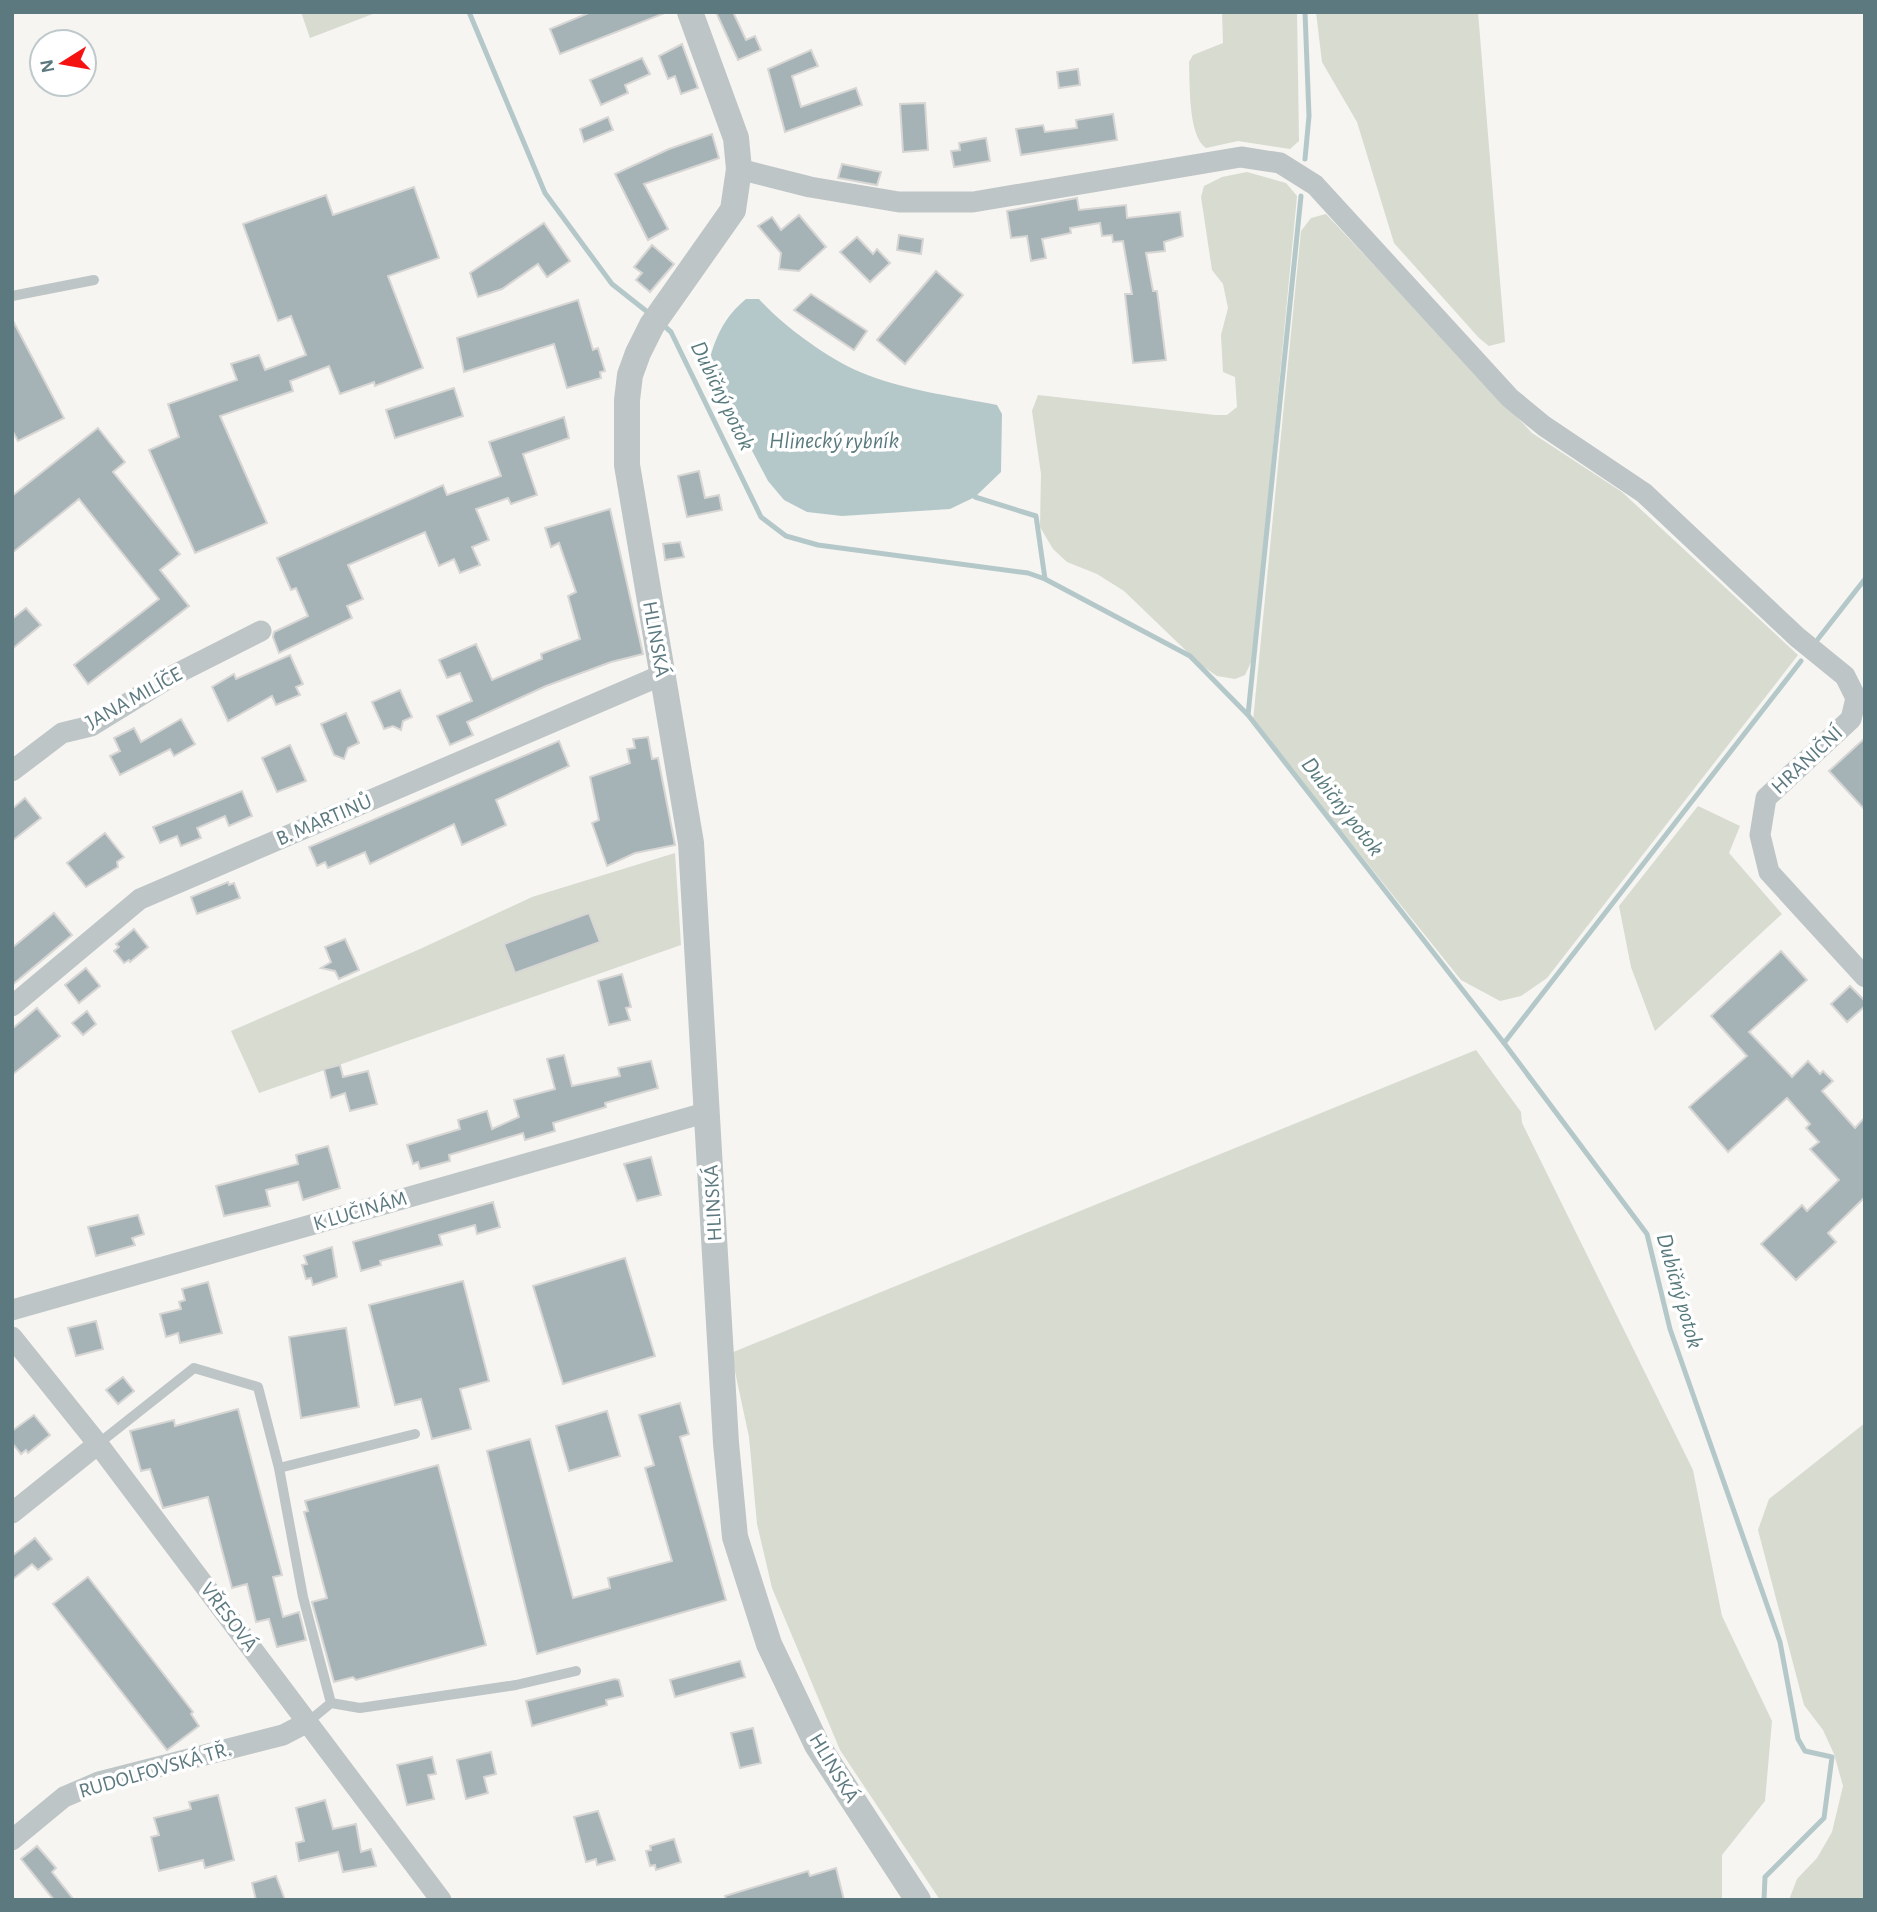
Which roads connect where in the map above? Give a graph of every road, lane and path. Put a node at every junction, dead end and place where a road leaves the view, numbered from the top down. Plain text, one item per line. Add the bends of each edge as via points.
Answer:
1 (690, 12) edge
2 (739, 170) junction
3 (94, 280) dead end
4 (12, 296) edge
5 (261, 631) dead end
6 (662, 675) junction
7 (12, 771) edge
8 (1865, 977) edge
9 (12, 1006) edge
10 (708, 1112) junction
11 (12, 1310) edge
12 (12, 1337) edge
13 (415, 1434) dead end
14 (98, 1444) junction
15 (279, 1468) junction
16 (12, 1513) edge
17 (576, 1671) dead end
18 (331, 1703) junction
19 (308, 1722) junction
20 (12, 1840) edge
21 (441, 1900) edge
22 (918, 1900) edge

1 - 2 street, HLINSKÁ via 736,138
2 - 6 street, HLINSKÁ via 733,210 656,318 630,375 627,465
2 - 8 street, HRANIČNÍ via 899,202 973,202 1241,157 1280,163 1315,185 1510,398 1644,493 1845,676 1856,698 1851,719 1766,798 1760,835 1769,872
3 - 4 lane
5 - 7 street, JANA MILÍČE via 172,676 91,726 62,733
6 - 9 street, B. MARTINŮ via 140,899
6 - 10 street, HLINSKÁ via 691,843
10 - 11 street, K LUČINÁM
10 - 22 street, HLINSKÁ via 735,1537 769,1644 817,1745
12 - 14 street, VŘESOVÁ
13 - 15 lane
14 - 15 lane via 194,1368 258,1387
14 - 16 street
14 - 19 street, VŘESOVÁ
15 - 18 lane via 303,1597
17 - 18 lane via 516,1685 360,1708
18 - 19 lane
19 - 20 street, RUDOLFOVSKÁ TŘ. via 283,1735 99,1782 64,1797
19 - 21 street, VŘESOVÁ

